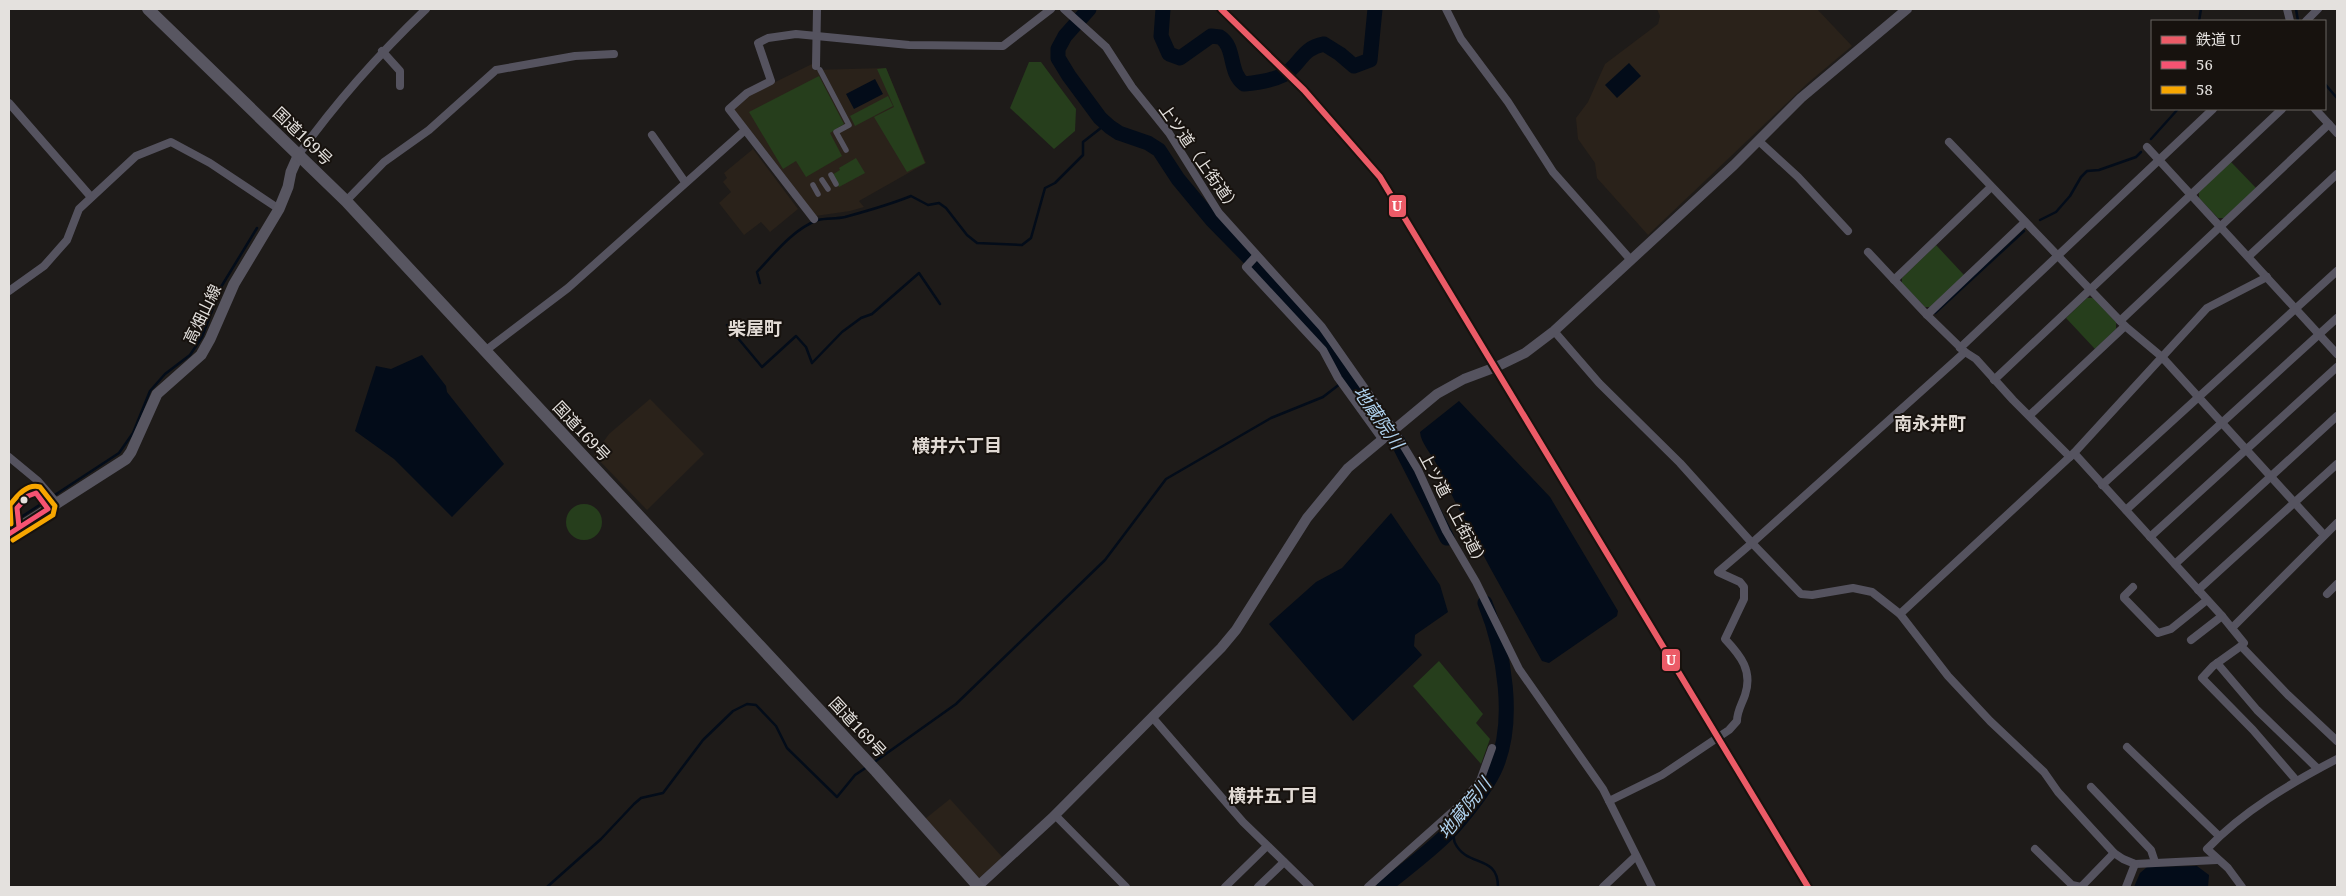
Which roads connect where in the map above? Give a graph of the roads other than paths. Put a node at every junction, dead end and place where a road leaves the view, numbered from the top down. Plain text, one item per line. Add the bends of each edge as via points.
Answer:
1 (148, 9) edge
2 (426, 9) edge
3 (817, 9) edge
4 (1051, 9) edge
5 (1064, 9) edge
6 (1446, 9) edge
7 (1907, 9) edge
8 (2318, 9) edge
9 (2307, 20) edge
10 (815, 34) junction
11 (382, 51) junction
12 (614, 54) dead end
13 (818, 68) joint
14 (400, 86) dead end
15 (9, 103) edge
16 (2212, 110) edge
17 (2281, 110) edge
18 (2316, 110) edge
19 (2329, 124) junction
20 (744, 131) junction
21 (2337, 133) edge
22 (652, 135) dead end
23 (1949, 142) dead end
24 (1762, 144) dead end
25 (2147, 147) dead end
26 (846, 150) dead end
27 (299, 154) junction
28 (2159, 160) junction
29 (2337, 174) edge
30 (831, 175) dead end
31 (822, 180) dead end
32 (685, 182) junction
33 (836, 184) dead end
34 (813, 185) dead end
35 (1991, 187) junction
36 (828, 189) dead end
37 (818, 194) dead end
38 (2191, 195) junction
39 (91, 197) junction
40 (346, 201) junction
41 (279, 209) junction
42 (814, 219) dead end
43 (2025, 222) junction
44 (2221, 226) junction
45 (1848, 231) dead end
46 (1868, 252) dead end
47 (2058, 255) junction
48 (2249, 256) junction
49 (1255, 258) junction
50 (1630, 259) junction
51 (2337, 271) edge
52 (2266, 277) junction
53 (1894, 280) junction
54 (2090, 289) junction
55 (9, 290) edge
56 (2296, 308) junction
57 (1927, 316) junction
58 (2337, 318) edge
59 (2123, 324) junction
60 (1554, 331) junction
61 (2319, 334) junction
62 (1962, 350) junction
63 (485, 351) junction
64 (2337, 354) edge
65 (2162, 357) junction
66 (2337, 367) edge
67 (1994, 380) junction
68 (2198, 397) junction
69 (2030, 415) junction
70 (2337, 416) edge
71 (2222, 422) junction
72 (1394, 430) junction
73 (1382, 439) junction
74 (2246, 450) junction
75 (2072, 455) junction
76 (9, 457) edge
77 (2337, 464) edge
78 (2270, 476) junction
79 (2102, 484) junction
80 (57, 503) junction
81 (2294, 503) junction
82 (2126, 510) junction
83 (2337, 523) edge
84 (9, 534) edge
85 (2324, 535) junction
86 (2150, 537) junction
87 (1752, 543) junction
88 (2175, 564) junction
89 (2337, 584) edge
90 (2134, 587) dead end
91 (2198, 590) junction
92 (2326, 594) dead end
93 (2207, 600) junction
94 (1900, 614) junction
95 (2222, 616) junction
96 (2232, 628) junction
97 (2191, 640) dead end
98 (2242, 646) junction
99 (2217, 663) junction
100 (1153, 718) junction
101 (2337, 741) edge
102 (2127, 747) dead end
103 (1492, 748) dead end
104 (2337, 759) edge
105 (2318, 768) junction
106 (2296, 780) junction
107 (2091, 787) dead end
108 (1609, 801) junction
109 (1055, 815) junction
110 (2219, 836) junction
111 (1267, 846) junction
112 (2036, 849) dead end
113 (2114, 853) junction
114 (1636, 856) junction
115 (2217, 860) junction
116 (1284, 862) junction
117 (2155, 862) junction
118 (2135, 864) junction
119 (978, 887) edge
120 (1126, 887) edge
121 (1225, 887) edge
122 (1258, 887) edge
123 (1310, 887) edge
124 (1368, 887) edge
125 (1603, 887) edge
126 (1652, 887) edge
127 (2126, 887) edge
128 (2242, 887) edge

1 - 27 highway, 国道169号
2 - 11 street
3 - 10 street
4 - 10 street via 1004,46 909,45
5 - 49 street, 上ツ道（上街道） via 1106,47 1168,134 1214,207
6 - 50 street via 1461,39 1508,102 1553,172
7 - 50 street via 1801,98 1734,165
8 - 9 street
10 - 13 street
10 - 20 street via 779,35 758,42 770,81 729,109
11 - 14 street via 400,71
11 - 27 street
12 - 40 street via 575,56 496,70 429,130 384,162
13 - 26 street via 848,125 836,132
15 - 39 street
16 - 28 street
17 - 38 street
18 - 19 street
19 - 21 street
19 - 44 street
20 - 32 street
20 - 42 street
22 - 32 street
23 - 35 street
24 - 45 street
25 - 28 street
27 - 40 highway, 国道169号
27 - 41 main road, 高畑山線
28 - 38 street
28 - 47 street
29 - 48 street
30 - 33 street
31 - 36 street
32 - 63 street via 568,288
34 - 37 street
35 - 43 street
35 - 53 street
38 - 44 street
38 - 54 street
39 - 41 street via 136,156 171,142 210,163
39 - 55 street via 79,209 67,240 44,266
40 - 63 highway, 国道169号
41 - 80 main road, 高畑山線 via 234,284 201,355 157,394 126,459
43 - 47 street
43 - 57 street
44 - 48 street
44 - 59 street
46 - 53 street
47 - 54 street
47 - 62 street
48 - 52 street
49 - 72 street, 上ツ道（上街道） via 1322,327
49 - 73 street via 1246,267 1323,350 1338,378
50 - 60 street
51 - 56 street
52 - 56 street
52 - 65 street via 2208,308
53 - 57 street
54 - 59 street
54 - 67 street
56 - 61 street
56 - 68 street
57 - 62 street
58 - 61 street
59 - 65 street
59 - 69 street
60 - 72 street via 1525,353 1437,394
60 - 87 street via 1599,384 1680,463
61 - 64 street
61 - 71 street
62 - 67 street via 1976,359
62 - 87 street
63 - 119 highway, 国道169号 via 870,764
65 - 68 street
65 - 75 street
66 - 74 street
67 - 69 street
68 - 71 street
68 - 79 street
69 - 75 street
70 - 78 street
71 - 74 street
71 - 82 street
72 - 73 street
72 - 108 street, 上ツ道（上街道） via 1418,470 1446,531 1476,582 1519,669
73 - 100 street via 1348,468 1324,496 1236,630
74 - 78 street
74 - 86 street
75 - 79 street
75 - 94 street
76 - 80 street via 38,481
77 - 81 street
78 - 81 street
78 - 88 street
79 - 82 street
80 - 84 main road, 高畑山線
81 - 85 street
81 - 91 street
82 - 86 street
83 - 85 street
85 - 96 street
86 - 88 street
87 - 94 street via 1801,594 1853,588 1872,592
87 - 108 street via 1718,572 1744,587 1744,599 1726,639 1742,656 1746,668 1748,684 1737,721 1729,730 1662,775
88 - 91 street
89 - 92 street
90 - 93 street via 2124,598 2158,633 2171,629
91 - 93 street
93 - 95 street
94 - 113 street via 1948,676 2044,772
95 - 96 street
95 - 97 street
96 - 98 street via 2244,643
98 - 99 street
98 - 101 street
99 - 105 street via 2257,710
99 - 106 street via 2202,678
100 - 109 street
100 - 111 street
102 - 110 street
103 - 124 street via 1480,781 1460,805
104 - 105 street
105 - 106 street
106 - 110 street
107 - 117 street via 2151,850
108 - 114 street, 上ツ道（上街道）
109 - 119 street
109 - 120 street
110 - 115 street via 2207,849
111 - 116 street
111 - 121 street
112 - 113 street via 2072,885 2081,887
113 - 118 street
114 - 125 street
114 - 126 street, 上ツ道（上街道）
115 - 117 street
115 - 128 street via 2228,868
116 - 122 street
116 - 123 street
117 - 118 street
118 - 127 street

